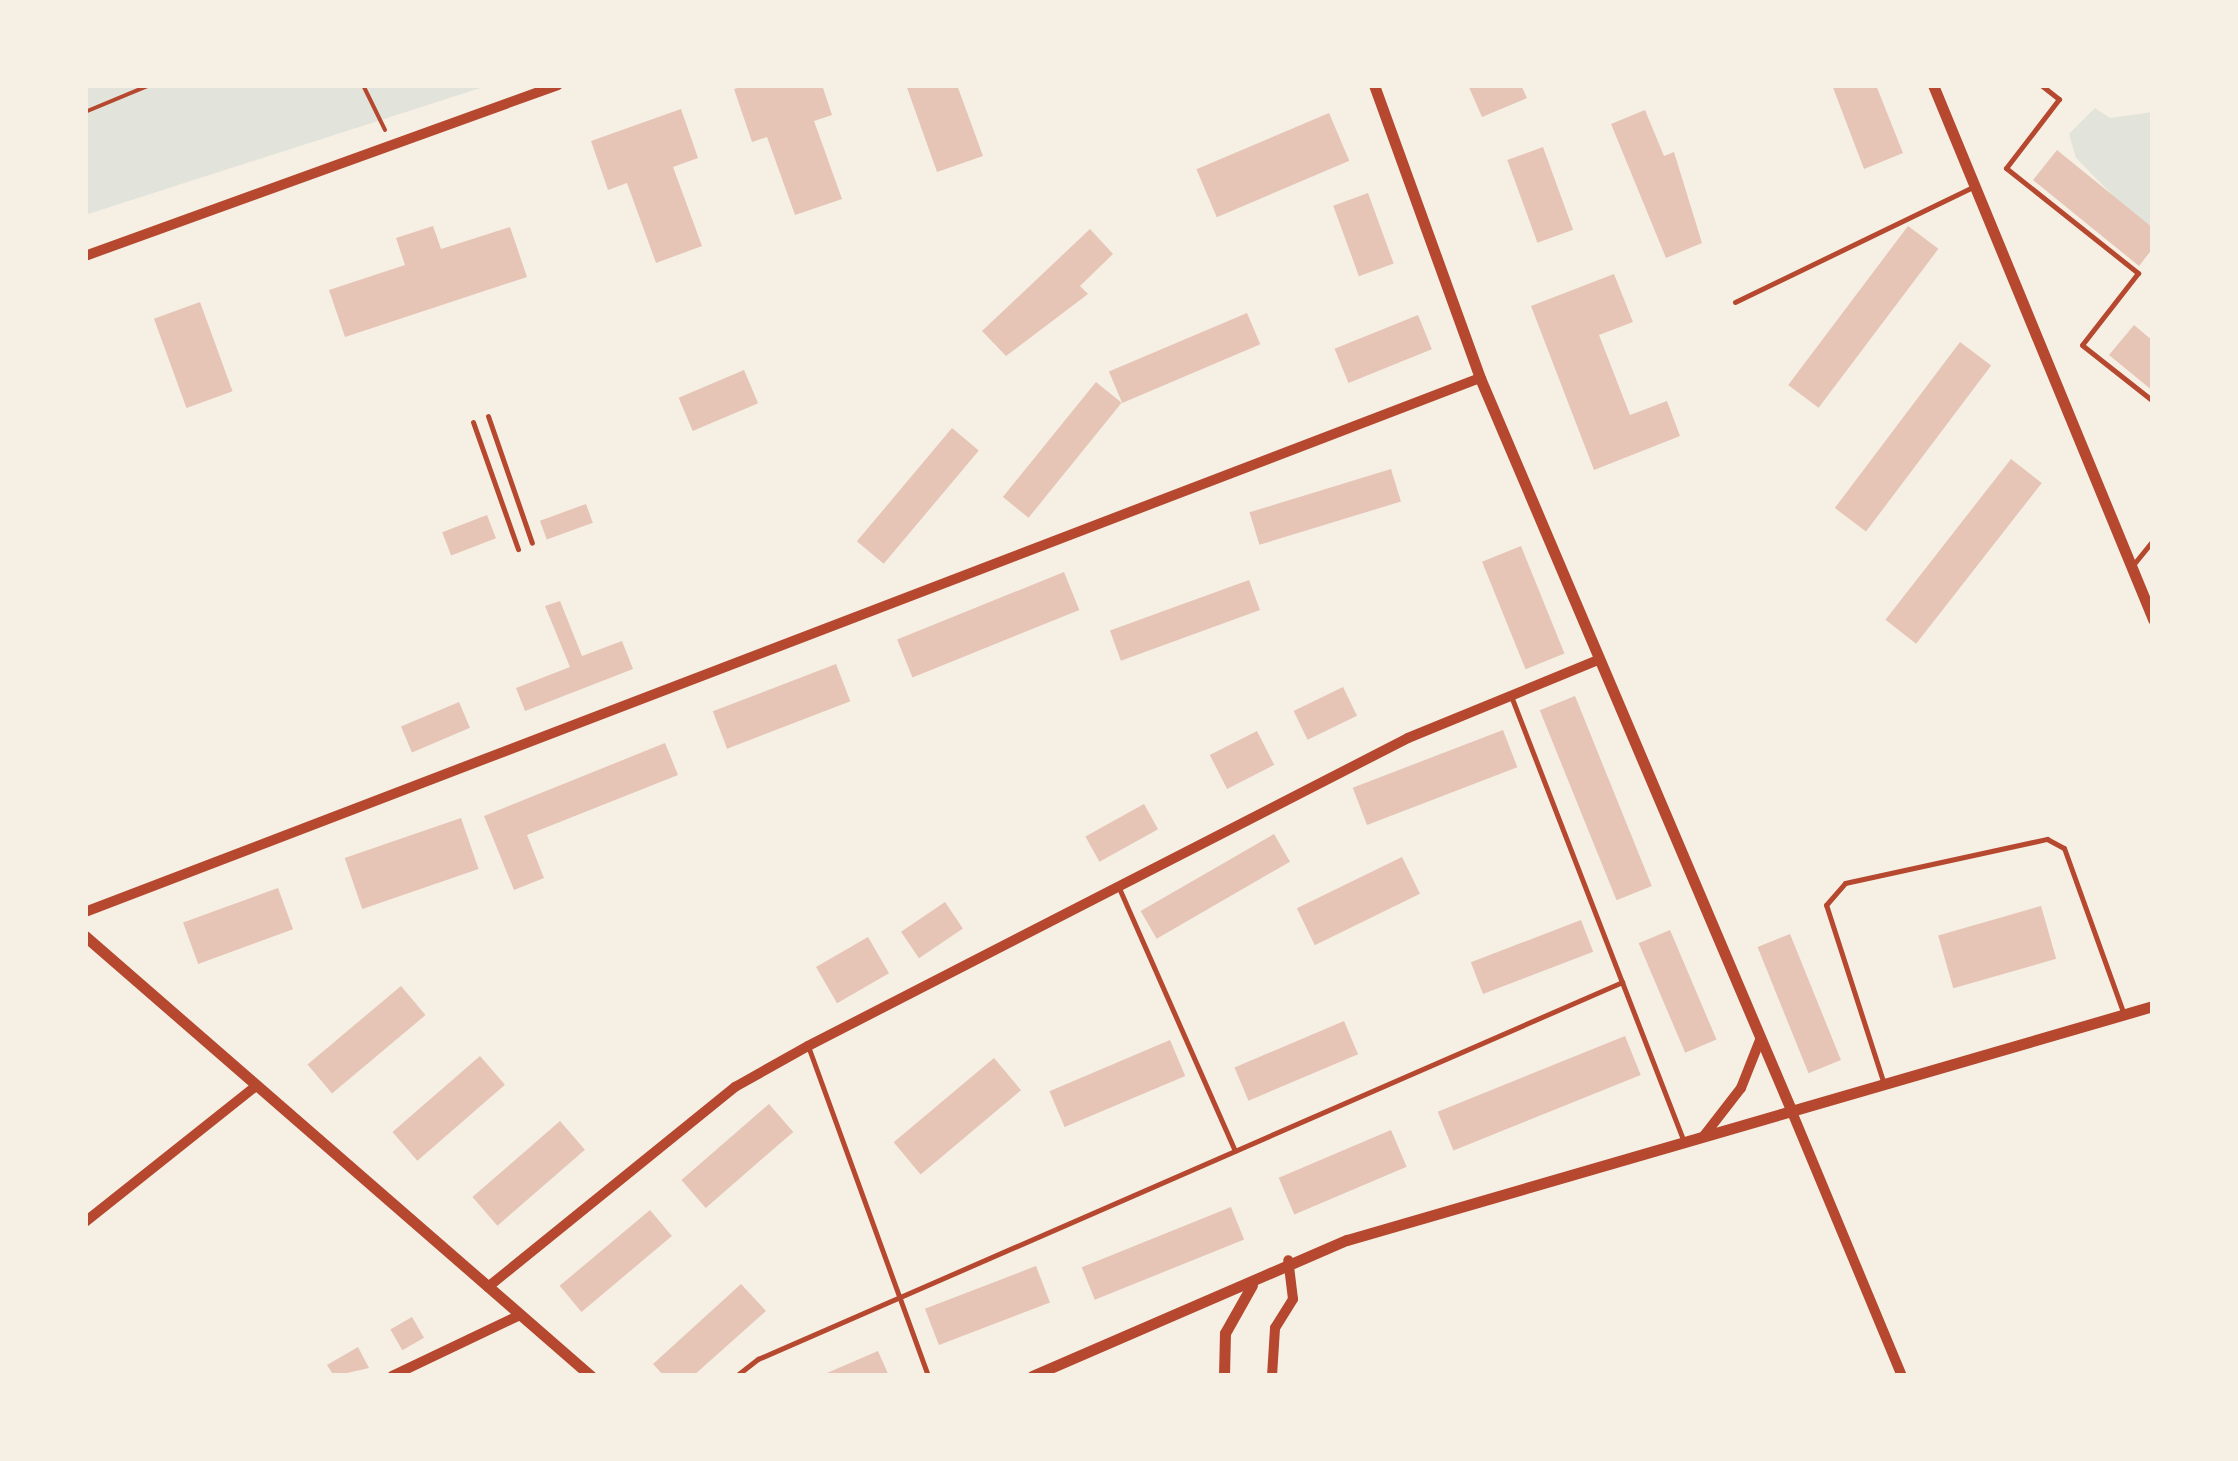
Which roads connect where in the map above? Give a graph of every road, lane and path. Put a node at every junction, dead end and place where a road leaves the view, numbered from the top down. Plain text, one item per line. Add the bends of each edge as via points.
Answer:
1 (150, 85) edge
2 (364, 85) edge
3 (558, 85) edge
4 (1374, 85) edge
5 (1933, 85) edge
6 (2041, 85) edge
7 (85, 112) edge
8 (392, 145) junction
9 (1978, 185) junction
10 (85, 256) edge
11 (1735, 302) dead end
12 (1480, 378) junction
13 (2153, 402) edge
14 (488, 416) dead end
15 (473, 422) dead end
16 (2153, 540) edge
17 (532, 542) dead end
18 (518, 549) dead end
19 (2131, 567) junction
20 (2153, 619) edge
21 (1596, 661) junction
22 (1511, 696) junction
23 (1117, 884) junction
24 (85, 912) edge
25 (85, 936) edge
26 (1622, 982) junction
27 (2153, 1006) edge
28 (2124, 1015) junction
29 (1760, 1040) junction
30 (808, 1046) junction
31 (256, 1086) junction
32 (1884, 1087) junction
33 (1792, 1112) junction
34 (1702, 1139) junction
35 (1685, 1144) junction
36 (1235, 1151) junction
37 (85, 1222) edge
38 (1288, 1260) junction
39 (1252, 1286) junction
40 (488, 1287) junction
41 (894, 1299) junction
42 (520, 1314) junction
43 (392, 1376) edge
44 (591, 1376) edge
45 (736, 1376) edge
46 (928, 1376) edge
47 (1032, 1376) edge
48 (1224, 1376) edge
49 (1272, 1376) edge
50 (1902, 1376) edge

1 - 7 path
2 - 8 path
3 - 8 street
4 - 12 street
5 - 9 street
6 - 13 lane via 2059,98 2006,168 2138,273 2082,345
8 - 10 street
9 - 11 lane
9 - 19 street
12 - 21 street
12 - 24 street
14 - 17 lane
15 - 18 lane
16 - 19 lane
19 - 20 street
21 - 22 street
21 - 29 street
22 - 23 street
22 - 26 lane
23 - 30 street
23 - 36 lane
25 - 31 street
26 - 35 lane
26 - 36 lane
27 - 28 street
28 - 32 street
28 - 32 lane via 2064,848 2047,839 1845,883 1826,906
29 - 33 street
29 - 34 street via 1741,1088
30 - 40 street via 735,1087
30 - 41 lane
31 - 37 street
31 - 40 street
32 - 33 street
33 - 34 street
33 - 50 street
34 - 35 street
35 - 38 street
36 - 41 lane
38 - 39 street
38 - 49 street via 1293,1299 1275,1328
39 - 47 street
39 - 48 street via 1225,1332
40 - 42 street
41 - 45 lane
41 - 46 lane
42 - 43 street
42 - 44 street

